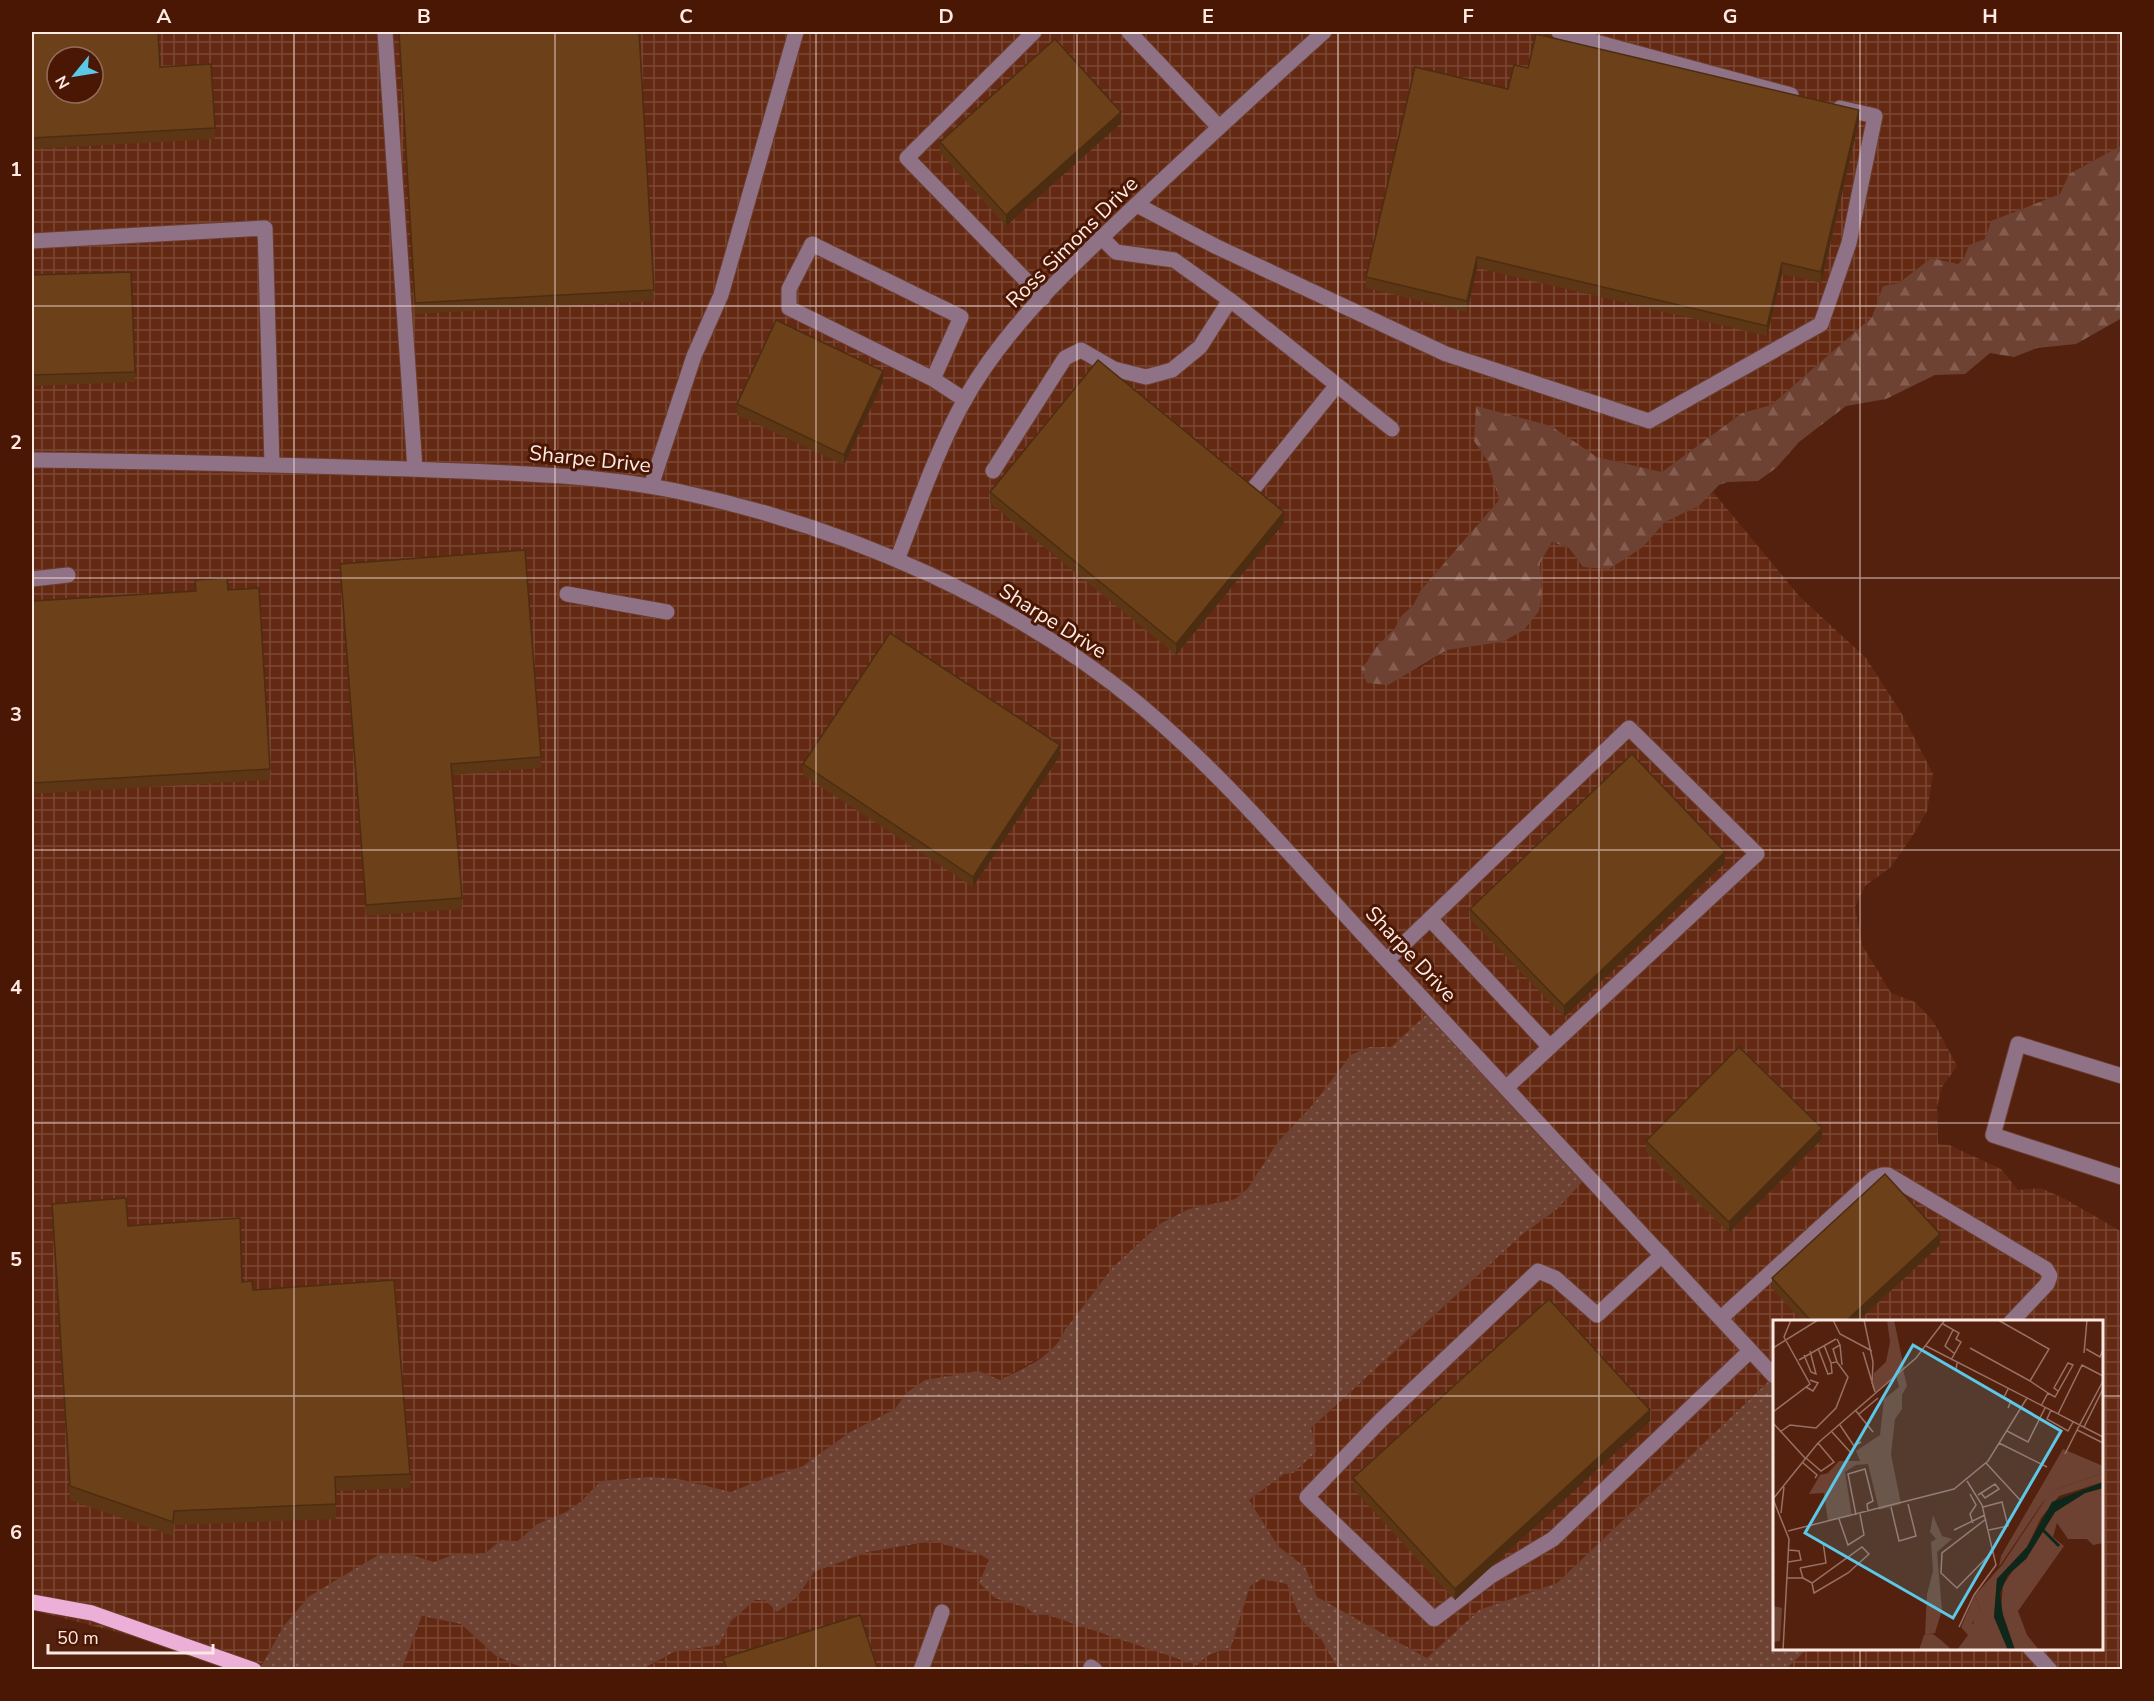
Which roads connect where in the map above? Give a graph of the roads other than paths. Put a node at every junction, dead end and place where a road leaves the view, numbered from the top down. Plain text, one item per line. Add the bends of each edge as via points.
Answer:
1 (385, 32) edge
2 (796, 32) edge
3 (1034, 32) edge
4 (1130, 32) edge
5 (1324, 32) edge
6 (1559, 32) edge
7 (1803, 98) edge
8 (1823, 103) edge
9 (1218, 126) junction
10 (1137, 205) junction
11 (1102, 238) junction
12 (32, 241) edge
13 (1043, 298) junction
14 (1230, 300) junction
15 (933, 378) junction
16 (1337, 385) junction
17 (965, 400) junction
18 (1392, 429) dead end
19 (32, 460) edge
20 (272, 464) junction
21 (416, 470) junction
22 (993, 471) dead end
23 (651, 486) junction
24 (1253, 489) edge
25 (897, 560) junction
26 (68, 575) dead end
27 (32, 579) edge
28 (567, 594) dead end
29 (667, 612) dead end
30 (1430, 919) junction
31 (1387, 960) junction
32 (1550, 1047) junction
33 (2122, 1076) edge
34 (1506, 1087) junction
35 (2122, 1177) edge
36 (1662, 1255) junction
37 (1721, 1318) junction
38 (2013, 1320) edge
39 (1750, 1351) junction
40 (1773, 1375) edge
41 (32, 1602) edge
42 (942, 1612) dead end
43 (2032, 1650) edge
44 (248, 1667) edge
45 (921, 1670) edge
46 (2050, 1670) edge

1 - 21 street
2 - 23 street via 721,294 694,357
3 - 13 street via 907,158
4 - 9 street
5 - 9 street, Ross Simons Drive
6 - 7 street
8 - 10 street via 1875,116 1849,243 1821,324 1649,420 1446,354 1215,246
9 - 10 street, Ross Simons Drive
10 - 11 street, Ross Simons Drive
11 - 13 street, Ross Simons Drive
11 - 14 street via 1116,252 1174,260
12 - 20 street via 265,228
13 - 17 street, Ross Simons Drive via 994,355
14 - 16 street
14 - 22 street via 1200,347 1172,370 1146,377 1114,369 1081,351 1065,358
15 - 15 street via 789,308 789,289 812,244 961,317
15 - 17 street
16 - 18 street
16 - 24 street
17 - 25 street, Ross Simons Drive via 937,456
19 - 20 street, Sharpe Drive
20 - 21 street, Sharpe Drive
21 - 23 street, Sharpe Drive via 562,475
23 - 25 street, Sharpe Drive via 799,523
25 - 31 street, Sharpe Drive via 1034,630 1140,705 1248,807
26 - 27 street
28 - 29 street
30 - 31 street
30 - 32 street
30 - 32 street via 1629,728 1757,854
31 - 34 street, Sharpe Drive
32 - 34 street
33 - 35 street via 2018,1044 1993,1135
34 - 36 street, Sharpe Drive
36 - 37 street, Sharpe Drive
36 - 39 street via 1597,1315 1555,1278 1538,1271 1381,1420 1307,1497 1434,1618 1491,1576 1553,1539
37 - 38 street via 1874,1178 1888,1175 2046,1269 2050,1276 2047,1284
37 - 39 street, Sharpe Drive
39 - 40 street, Sharpe Drive
41 - 44 main road via 92,1612
42 - 45 street
43 - 46 street

